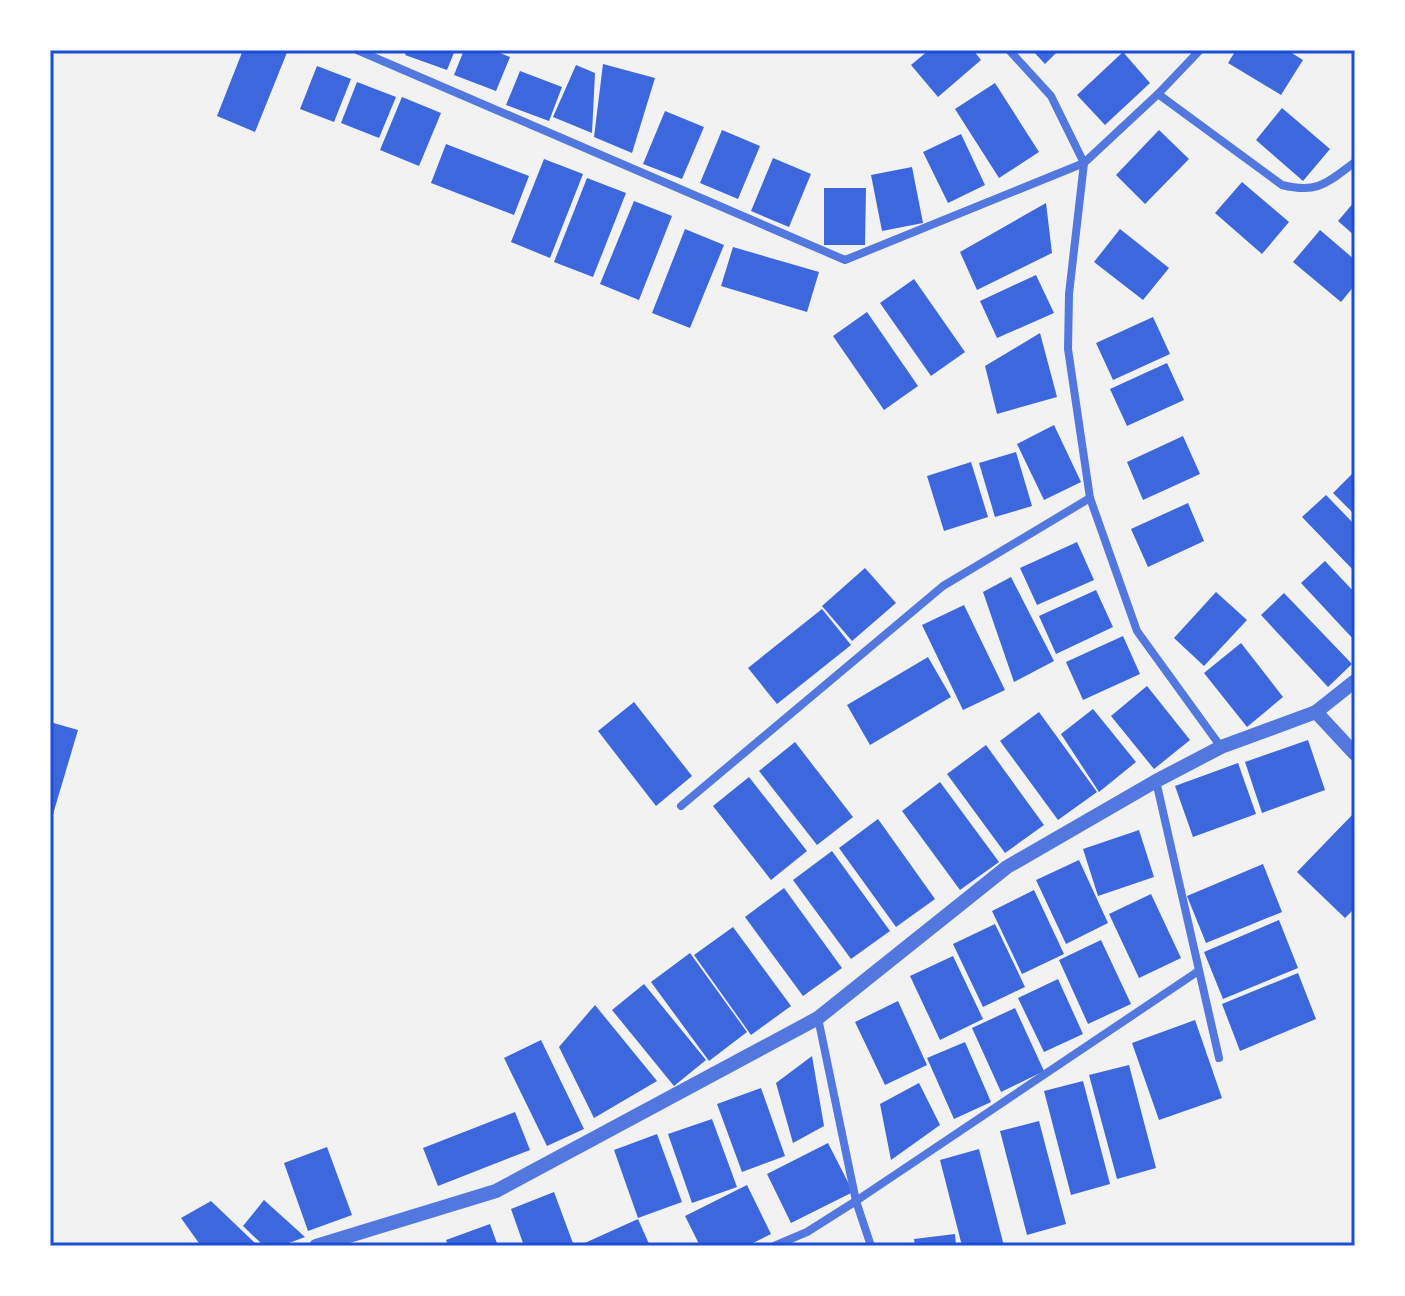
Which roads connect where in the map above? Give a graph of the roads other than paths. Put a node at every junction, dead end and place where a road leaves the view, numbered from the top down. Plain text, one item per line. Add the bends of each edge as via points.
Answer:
1 (357, 50) edge
2 (1009, 50) edge
3 (1200, 50) edge
4 (1158, 94) junction
5 (1355, 162) edge
6 (1084, 163) junction
7 (1090, 498) junction
8 (1355, 681) edge
9 (1316, 712) junction
10 (1221, 747) junction
11 (1355, 754) edge
12 (1156, 781) junction
13 (681, 806) dead end
14 (1197, 972) junction
15 (818, 1018) junction
16 (1219, 1058) dead end
17 (856, 1201) junction
18 (316, 1246) edge
19 (774, 1246) edge
20 (871, 1246) edge

1 - 6 street via 845,260
2 - 6 street via 1051,96
3 - 4 street
4 - 5 street via 1282,185 1304,191 1327,183
4 - 6 street
6 - 7 street via 1068,349
7 - 10 street via 1137,631
7 - 13 street via 943,586
8 - 9 street
9 - 10 street
9 - 11 street
10 - 12 street
12 - 14 street
12 - 15 street via 1007,867
14 - 16 street
14 - 17 street
15 - 17 street
15 - 18 street via 496,1191
17 - 19 street
17 - 20 street

